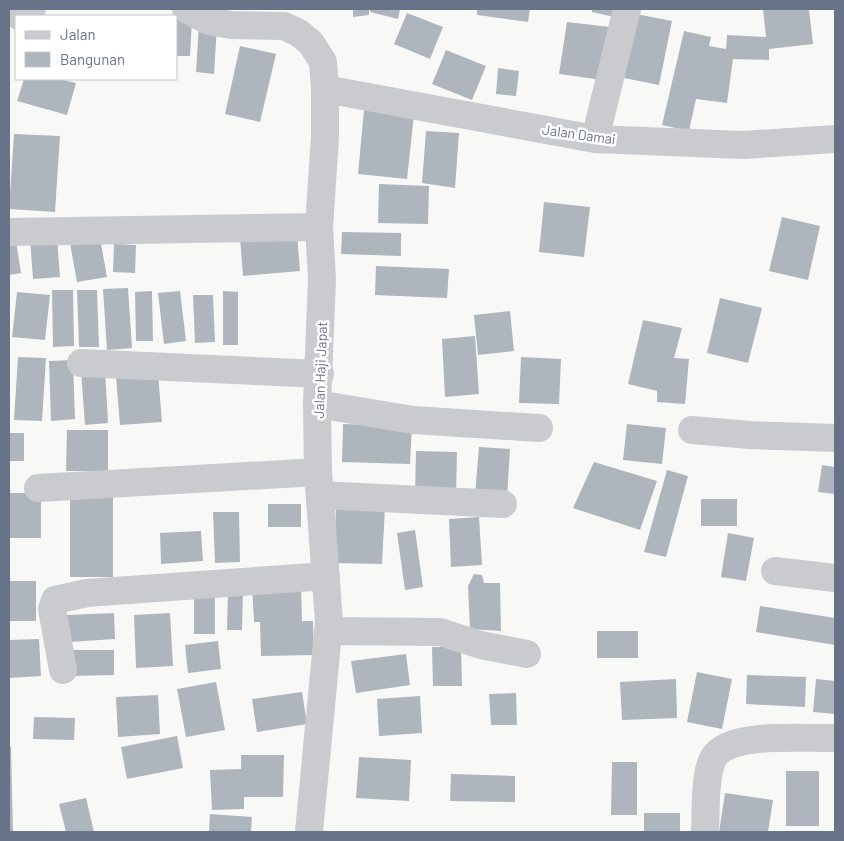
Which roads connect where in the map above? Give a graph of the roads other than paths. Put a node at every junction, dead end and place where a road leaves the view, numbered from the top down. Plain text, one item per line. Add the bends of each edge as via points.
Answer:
1 (186, 9) edge
2 (627, 9) edge
3 (325, 89) junction
4 (595, 139) junction
5 (835, 139) edge
6 (319, 227) junction
7 (9, 232) edge
8 (81, 364) dead end
9 (320, 374) junction
10 (317, 404) junction
11 (539, 428) dead end
12 (692, 430) dead end
13 (835, 438) edge
14 (319, 484) junction
15 (38, 488) dead end
16 (503, 504) dead end
17 (774, 571) dead end
18 (326, 576) junction
19 (835, 578) edge
20 (328, 632) junction
21 (527, 654) dead end
22 (63, 670) dead end
23 (835, 738) edge
24 (309, 832) edge
25 (705, 832) edge

1 - 3 street, Jalan Haji Japat via 209,21 231,25 284,26 299,32 323,62
2 - 4 street
3 - 4 street, Jalan Damai
3 - 6 street, Jalan Haji Japat
4 - 5 street, Jalan Damai via 743,145
6 - 7 street
6 - 9 street, Jalan Haji Japat via 322,279
8 - 9 street
9 - 10 street, Jalan Haji Japat
10 - 11 street via 414,420
10 - 14 street, Jalan Haji Japat
12 - 13 street
14 - 15 street
14 - 16 street
14 - 18 street, Jalan Haji Japat
17 - 19 street
18 - 20 street, Jalan Haji Japat
18 - 22 street via 87,593 55,600 52,609
20 - 21 street via 440,632 481,645
20 - 24 street, Jalan Haji Japat
23 - 25 street via 758,739 721,748 713,758 709,774

